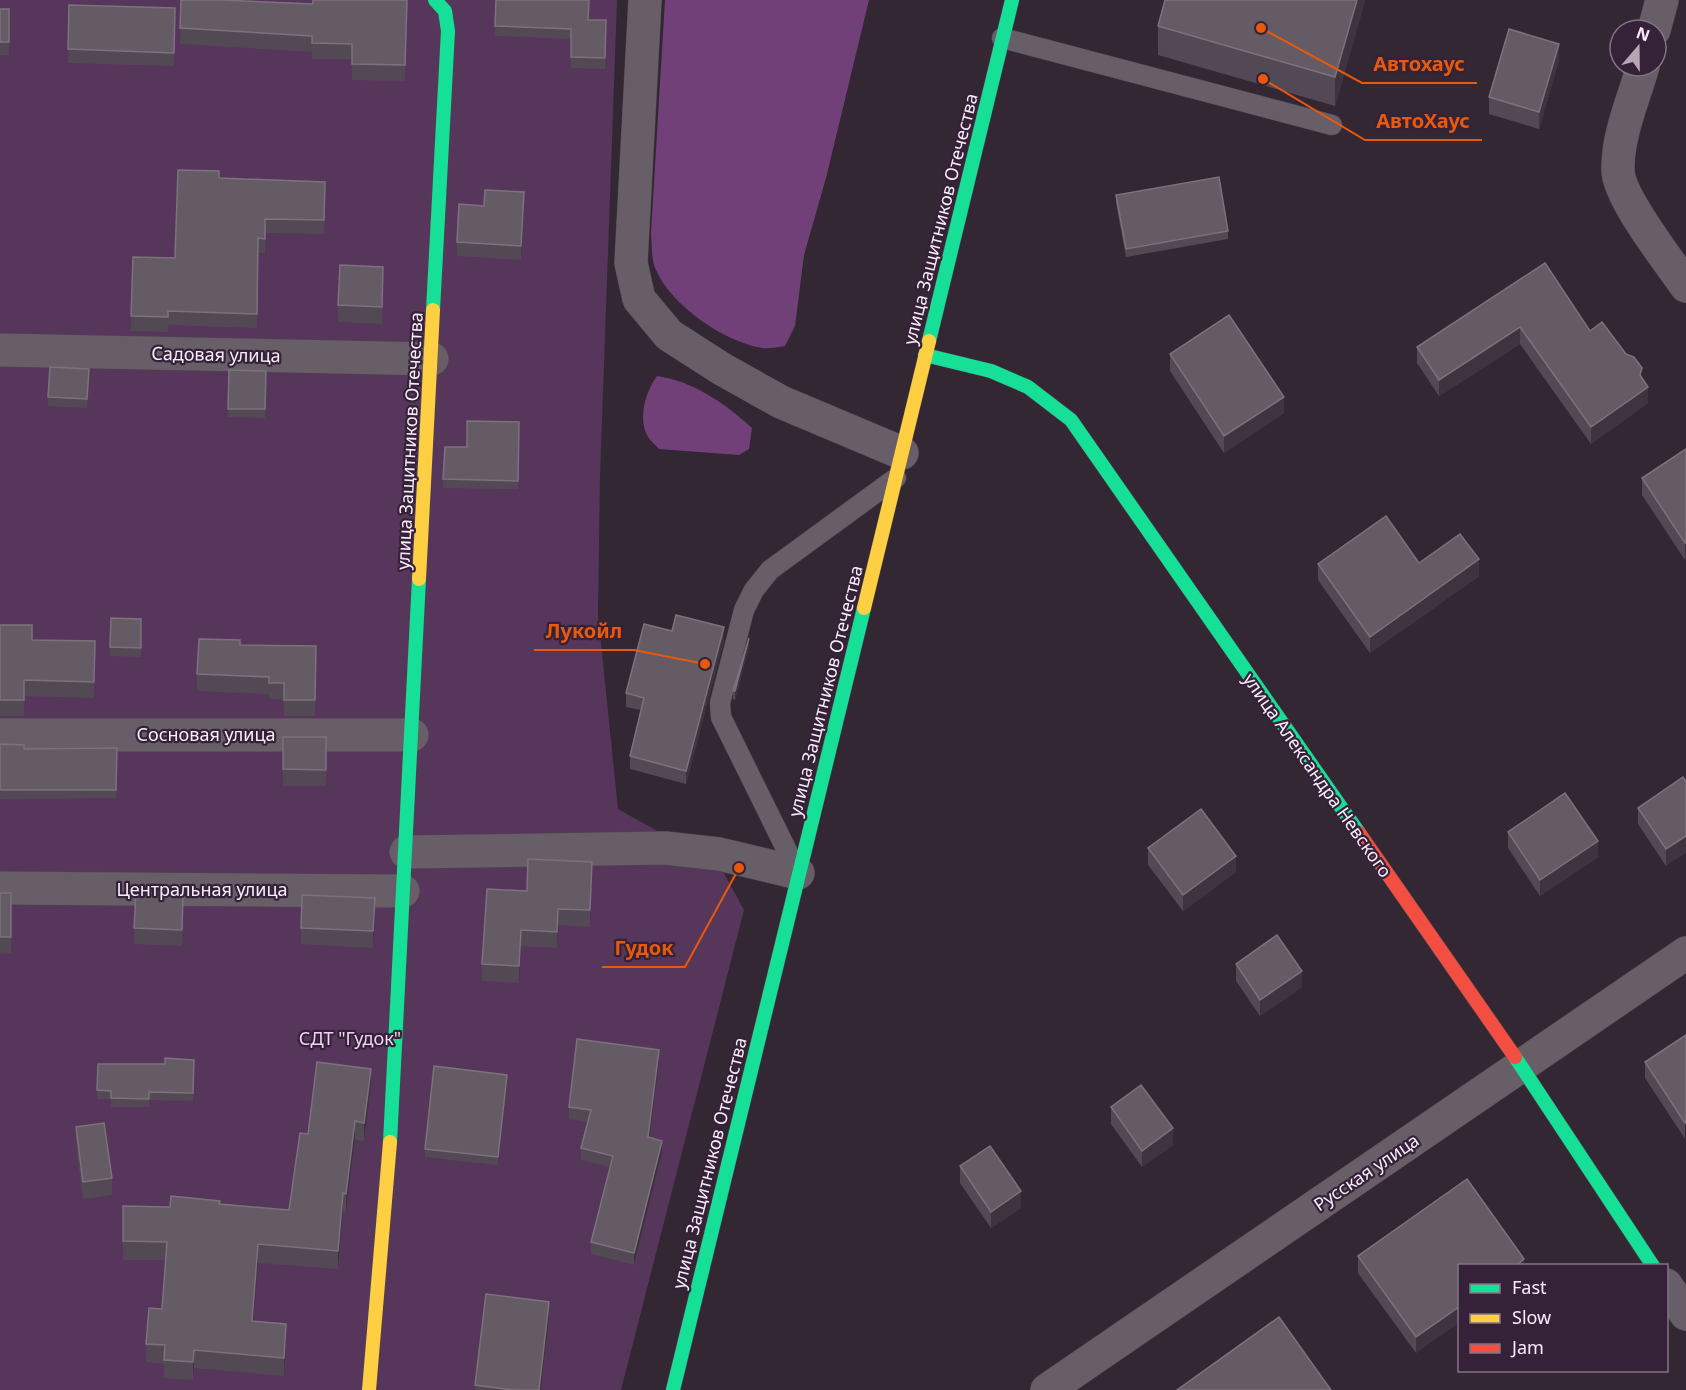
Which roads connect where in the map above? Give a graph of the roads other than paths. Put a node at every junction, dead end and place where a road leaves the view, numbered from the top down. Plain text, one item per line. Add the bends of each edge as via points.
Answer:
1 (435, 0) edge
2 (645, 0) edge
3 (1012, 0) edge
4 (1662, 0) edge
5 (1657, 18) edge
6 (1002, 38) junction
7 (1640, 78) edge
8 (1332, 125) dead end
9 (1685, 281) edge
10 (0, 350) edge
11 (925, 355) junction
12 (432, 359) junction
13 (899, 466) junction
14 (0, 735) edge
15 (411, 735) junction
16 (406, 852) junction
17 (798, 873) junction
18 (0, 888) edge
19 (403, 891) junction
20 (1686, 953) edge
21 (1521, 1066) junction
22 (1652, 1264) edge
23 (1668, 1288) edge
24 (1686, 1314) edge
25 (369, 1390) edge
26 (673, 1390) edge
27 (1047, 1390) edge

1 - 12 street, улица Защитников Отечества via 445,11 448,31
2 - 13 street via 631,263 639,299 669,335 722,369
3 - 6 street, улица Защитников Отечества
4 - 5 street
6 - 8 lane
6 - 11 street, улица Защитников Отечества
7 - 9 street via 1617,171 1623,192
10 - 12 street, Садовая улица
11 - 13 street, улица Защитников Отечества
11 - 21 street, улица Александра Невского via 991,371 1028,387 1071,420
12 - 15 street, улица Защитников Отечества
13 - 17 street, улица Защитников Отечества
13 - 17 lane via 770,570 754,590 744,610 720,703 721,717
14 - 15 street, Сосновая улица
15 - 16 street, улица Защитников Отечества
16 - 17 street via 665,848 719,854
16 - 19 street, улица Защитников Отечества
17 - 26 street, улица Защитников Отечества
18 - 19 street, Центральная улица
19 - 25 street, улица Защитников Отечества via 388,1177
20 - 21 street, Русская улица
21 - 22 street, улица Александра Невского
21 - 27 street, Русская улица
23 - 24 street

